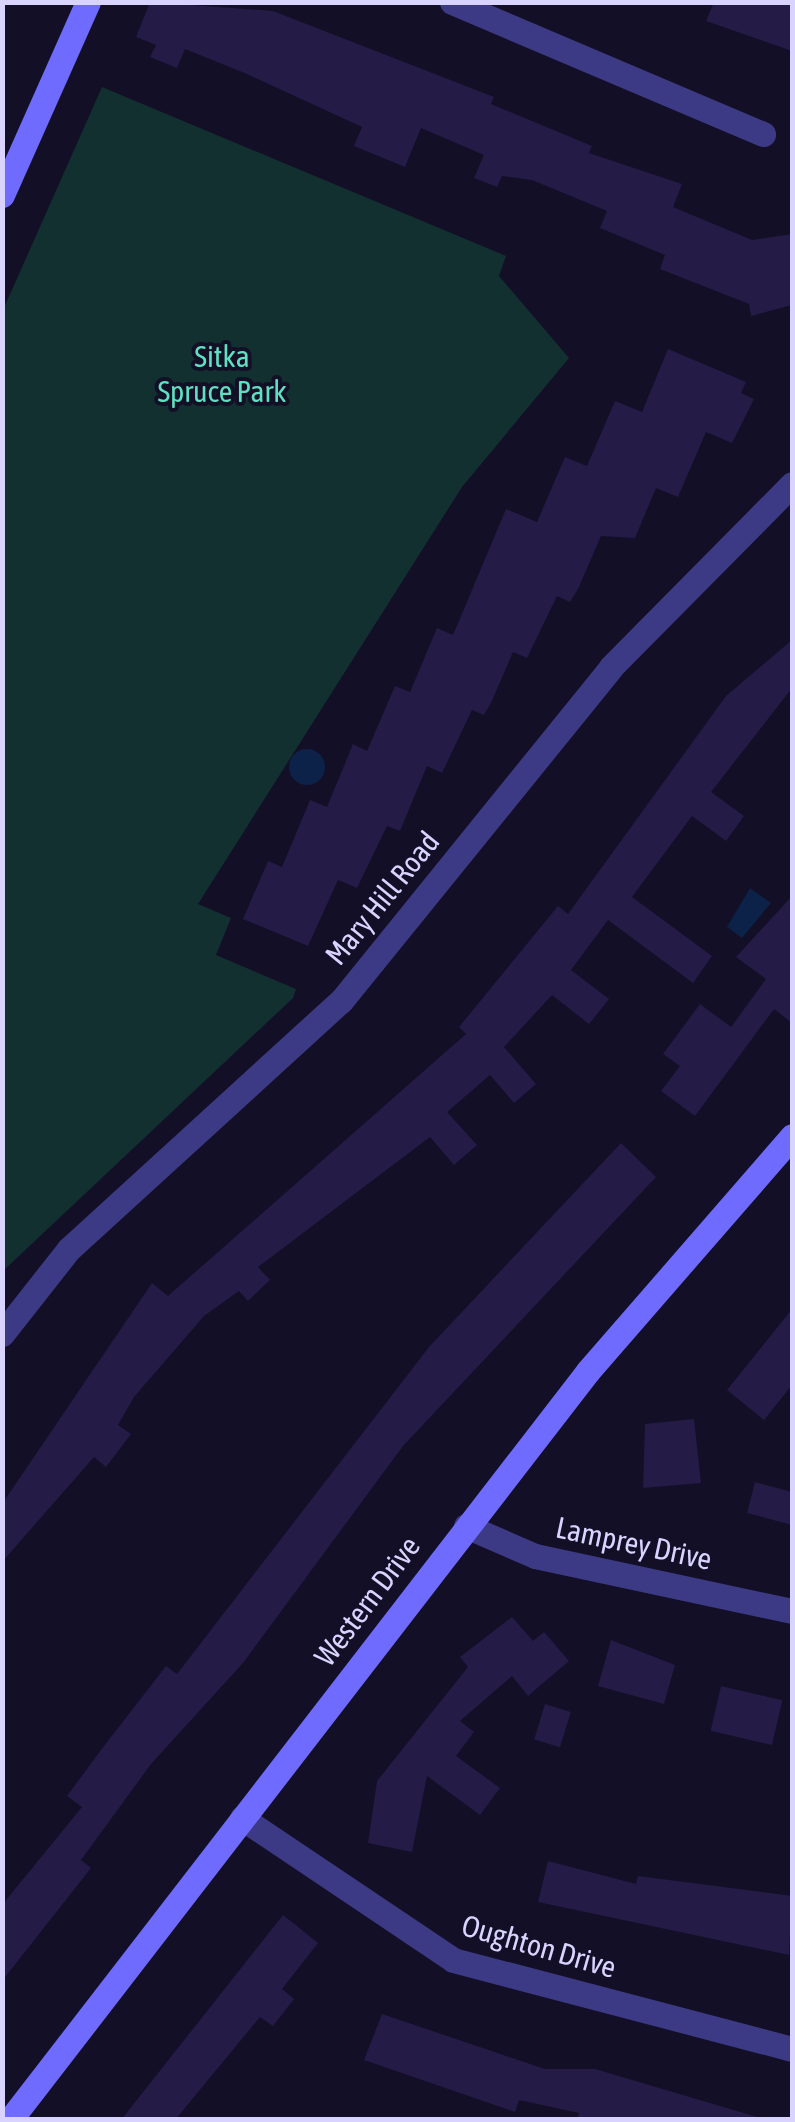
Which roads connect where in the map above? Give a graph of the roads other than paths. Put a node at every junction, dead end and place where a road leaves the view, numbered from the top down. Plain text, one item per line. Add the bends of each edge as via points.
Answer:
1 (88, 2) edge
2 (452, 2) edge
3 (763, 134) dead end
4 (2, 196) edge
5 (792, 484) edge
6 (792, 1136) edge
7 (2, 1334) edge
8 (466, 1526) junction
9 (792, 1611) edge
10 (242, 1818) junction
11 (792, 2049) edge
12 (10, 2120) edge

1 - 4 street
2 - 3 street
5 - 7 street, Mary Hill Road via 611,667 341,1001 70,1248
6 - 8 street, Western Drive
8 - 9 street, Lamprey Drive via 535,1556
8 - 10 street, Western Drive
10 - 11 street, Oughton Drive via 453,1960
10 - 12 street, Western Drive

